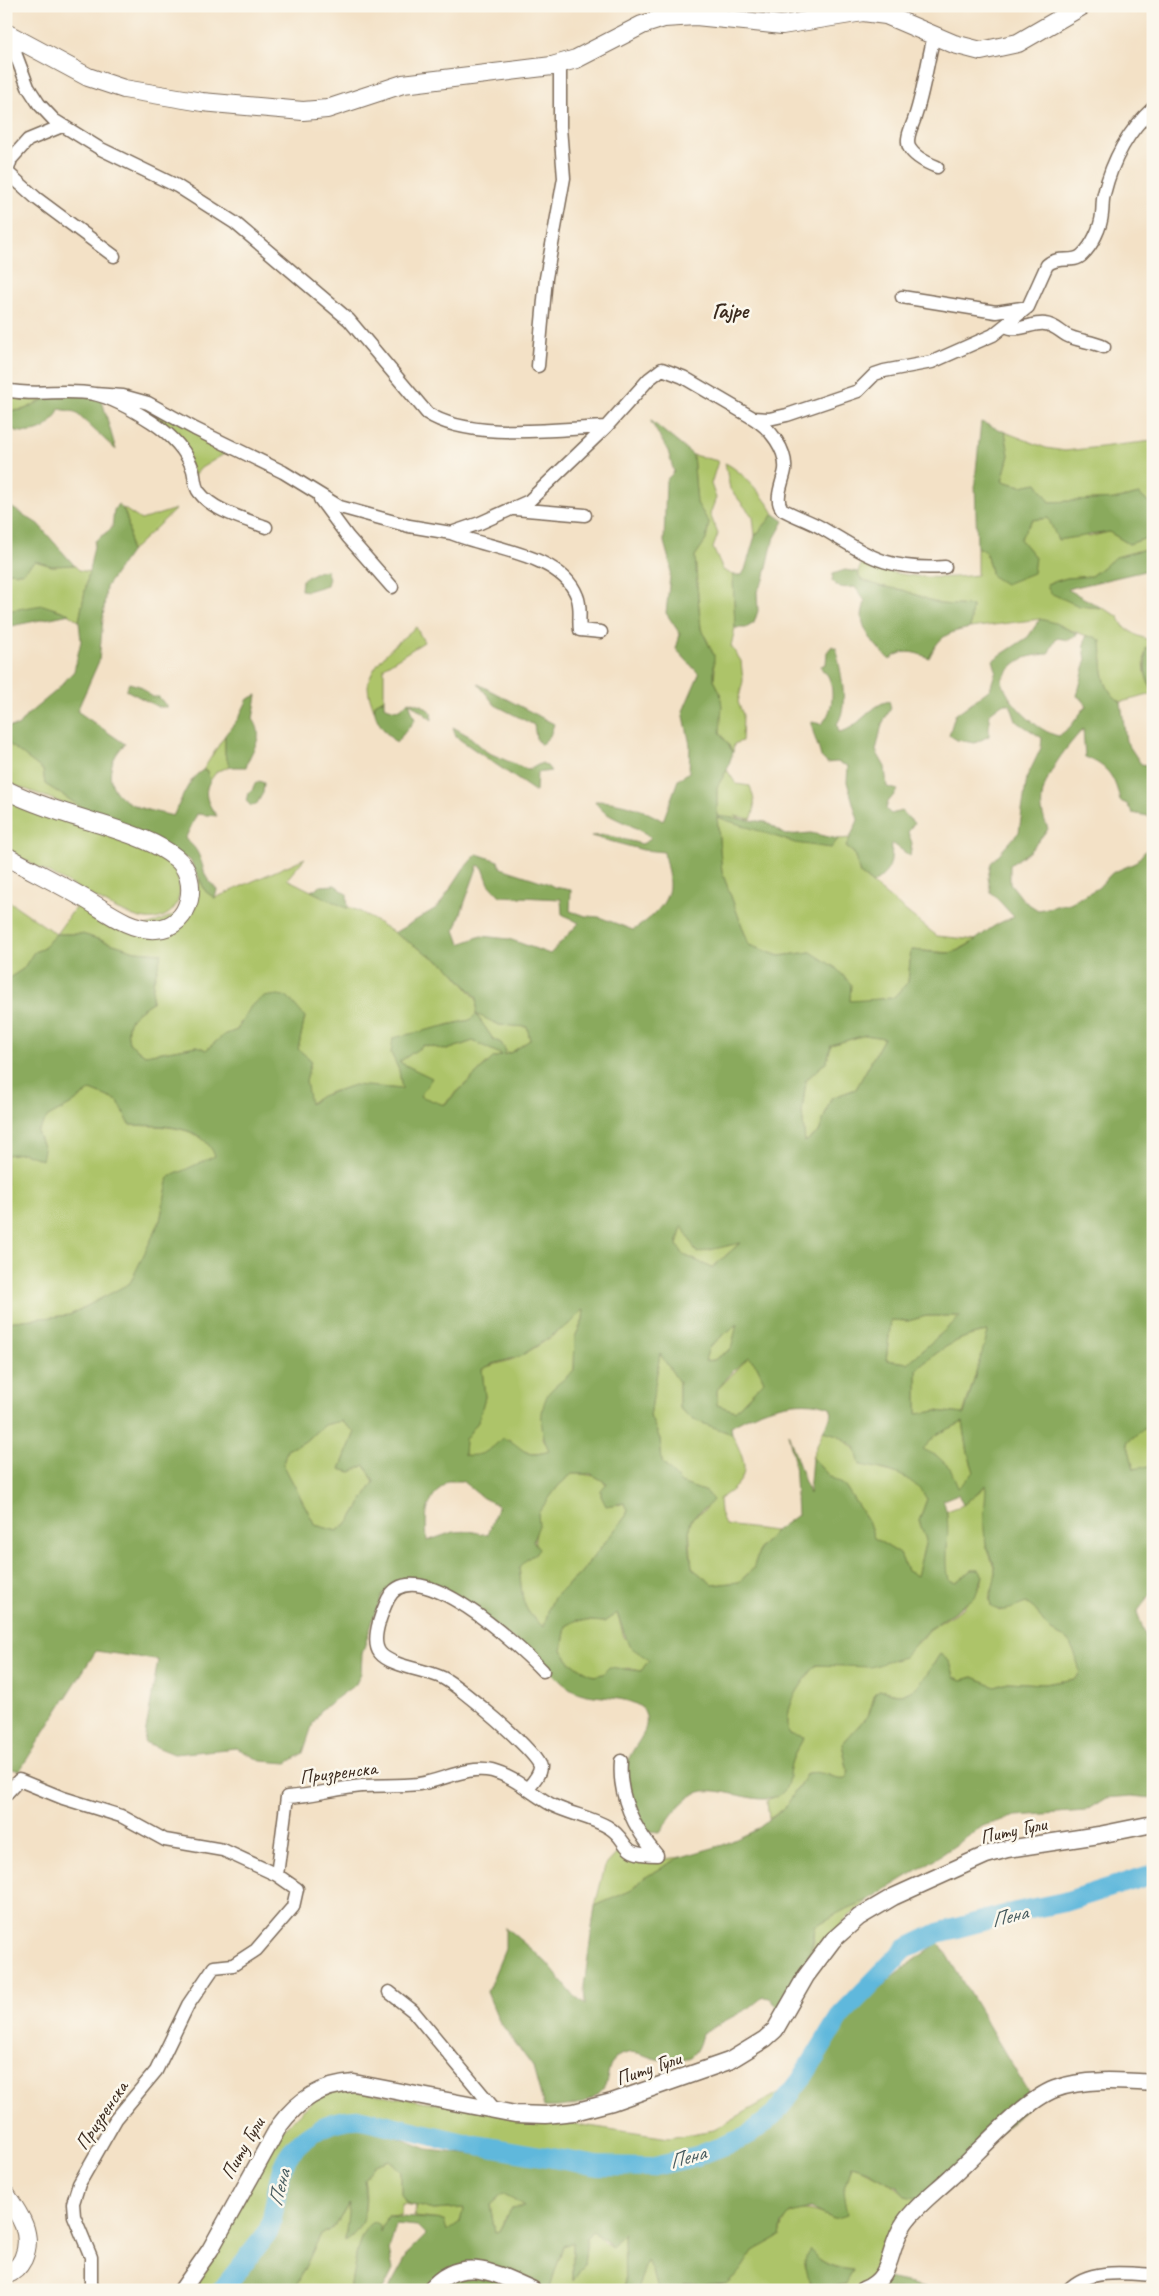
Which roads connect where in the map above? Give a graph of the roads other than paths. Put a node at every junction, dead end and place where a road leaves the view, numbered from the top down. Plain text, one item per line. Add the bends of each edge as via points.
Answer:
1 (1082, 6) edge
2 (7, 33) edge
3 (934, 36) junction
4 (560, 63) junction
5 (1153, 108) edge
6 (62, 126) junction
7 (937, 168) dead end
8 (114, 256) dead end
9 (902, 297) dead end
10 (1028, 307) junction
11 (1006, 326) junction
12 (1104, 347) dead end
13 (538, 366) dead end
14 (6, 390) edge
15 (94, 394) junction
16 (754, 418) junction
17 (606, 427) junction
18 (316, 493) junction
19 (514, 509) junction
20 (585, 515) dead end
21 (266, 527) dead end
22 (451, 533) junction
23 (945, 567) dead end
24 (392, 587) dead end
25 (601, 632) dead end
26 (6, 790) edge
27 (6, 856) edge
28 (543, 1671) dead end
29 (621, 1761) dead end
30 (527, 1789) junction
31 (6, 1794) edge
32 (1153, 1824) edge
33 (277, 1875) junction
34 (389, 1992) dead end
35 (1153, 2083) edge
36 (497, 2112) junction
37 (6, 2195) edge
38 (1153, 2274) edge
39 (6, 2275) edge
40 (91, 2290) edge
41 (182, 2290) edge
42 (430, 2290) edge
43 (533, 2290) edge
44 (863, 2290) edge
45 (1068, 2290) edge

1 - 3 main road via 1018,43 998,49 981,52
2 - 4 main road via 88,77 124,89 277,110 327,109 403,84 529,71
2 - 6 street via 30,91
3 - 4 main road via 886,15 863,12 782,26 724,18 664,18
3 - 7 street via 909,146 925,162
4 - 13 street via 564,178 546,278
5 - 10 street via 1124,142 1107,184 1102,216 1090,245 1082,256 1074,260 1053,260 1047,265
6 - 8 street via 28,140 11,159 7,172 36,198
6 - 17 street via 177,186 235,224 296,272 349,320 421,406 436,419 487,430
9 - 10 street via 996,312
10 - 11 street
11 - 12 street via 1053,325 1067,335
11 - 16 street via 993,336 932,362 875,374 863,388 835,400 778,417
14 - 15 street
15 - 18 street via 123,396 148,403
15 - 21 street via 141,416 176,442 187,457 197,489 205,498 220,508
16 - 17 street via 678,374 662,369
16 - 23 street via 772,434 784,458 785,471 778,501 782,509 878,561 906,567
17 - 19 street via 536,494
18 - 22 street via 350,511
18 - 24 street via 348,537
19 - 20 street
19 - 22 street
22 - 25 street via 472,542 510,550 562,575 571,583 578,598 580,630
26 - 27 main road via 137,837 168,852 188,871 191,882 189,898 182,915 173,924 146,929 120,920
28 - 30 street via 504,1635 439,1591 418,1585 400,1586 393,1590 385,1606 377,1634 381,1654 446,1679 530,1750 540,1768
29 - 30 street, Призренска via 625,1803 657,1856 632,1853 610,1828 552,1805
30 - 33 street, Призренска via 508,1777 487,1770 468,1771 419,1784 360,1787 287,1797
31 - 33 street via 19,1780 122,1816 165,1840 223,1850
32 - 36 street, Питу Гули via 986,1855 872,1908 846,1928 820,1956 775,2030 729,2061 574,2112 546,2115
33 - 40 street, Призренска via 297,1889 293,1907 256,1950 233,1965 214,1967 206,1976 156,2070 116,2119 79,2184 73,2203 74,2216 91,2257
34 - 36 street via 413,2010
35 - 44 street via 1088,2083 1058,2088 1044,2095 1014,2118 913,2212 897,2235 883,2278
36 - 41 street, Питу Гули via 354,2083 336,2085 312,2094 297,2104 279,2126 210,2250
37 - 39 main road via 28,2238 20,2265
38 - 45 street via 1120,2273 1089,2277 1076,2282
42 - 43 street via 446,2275 468,2268 489,2272

